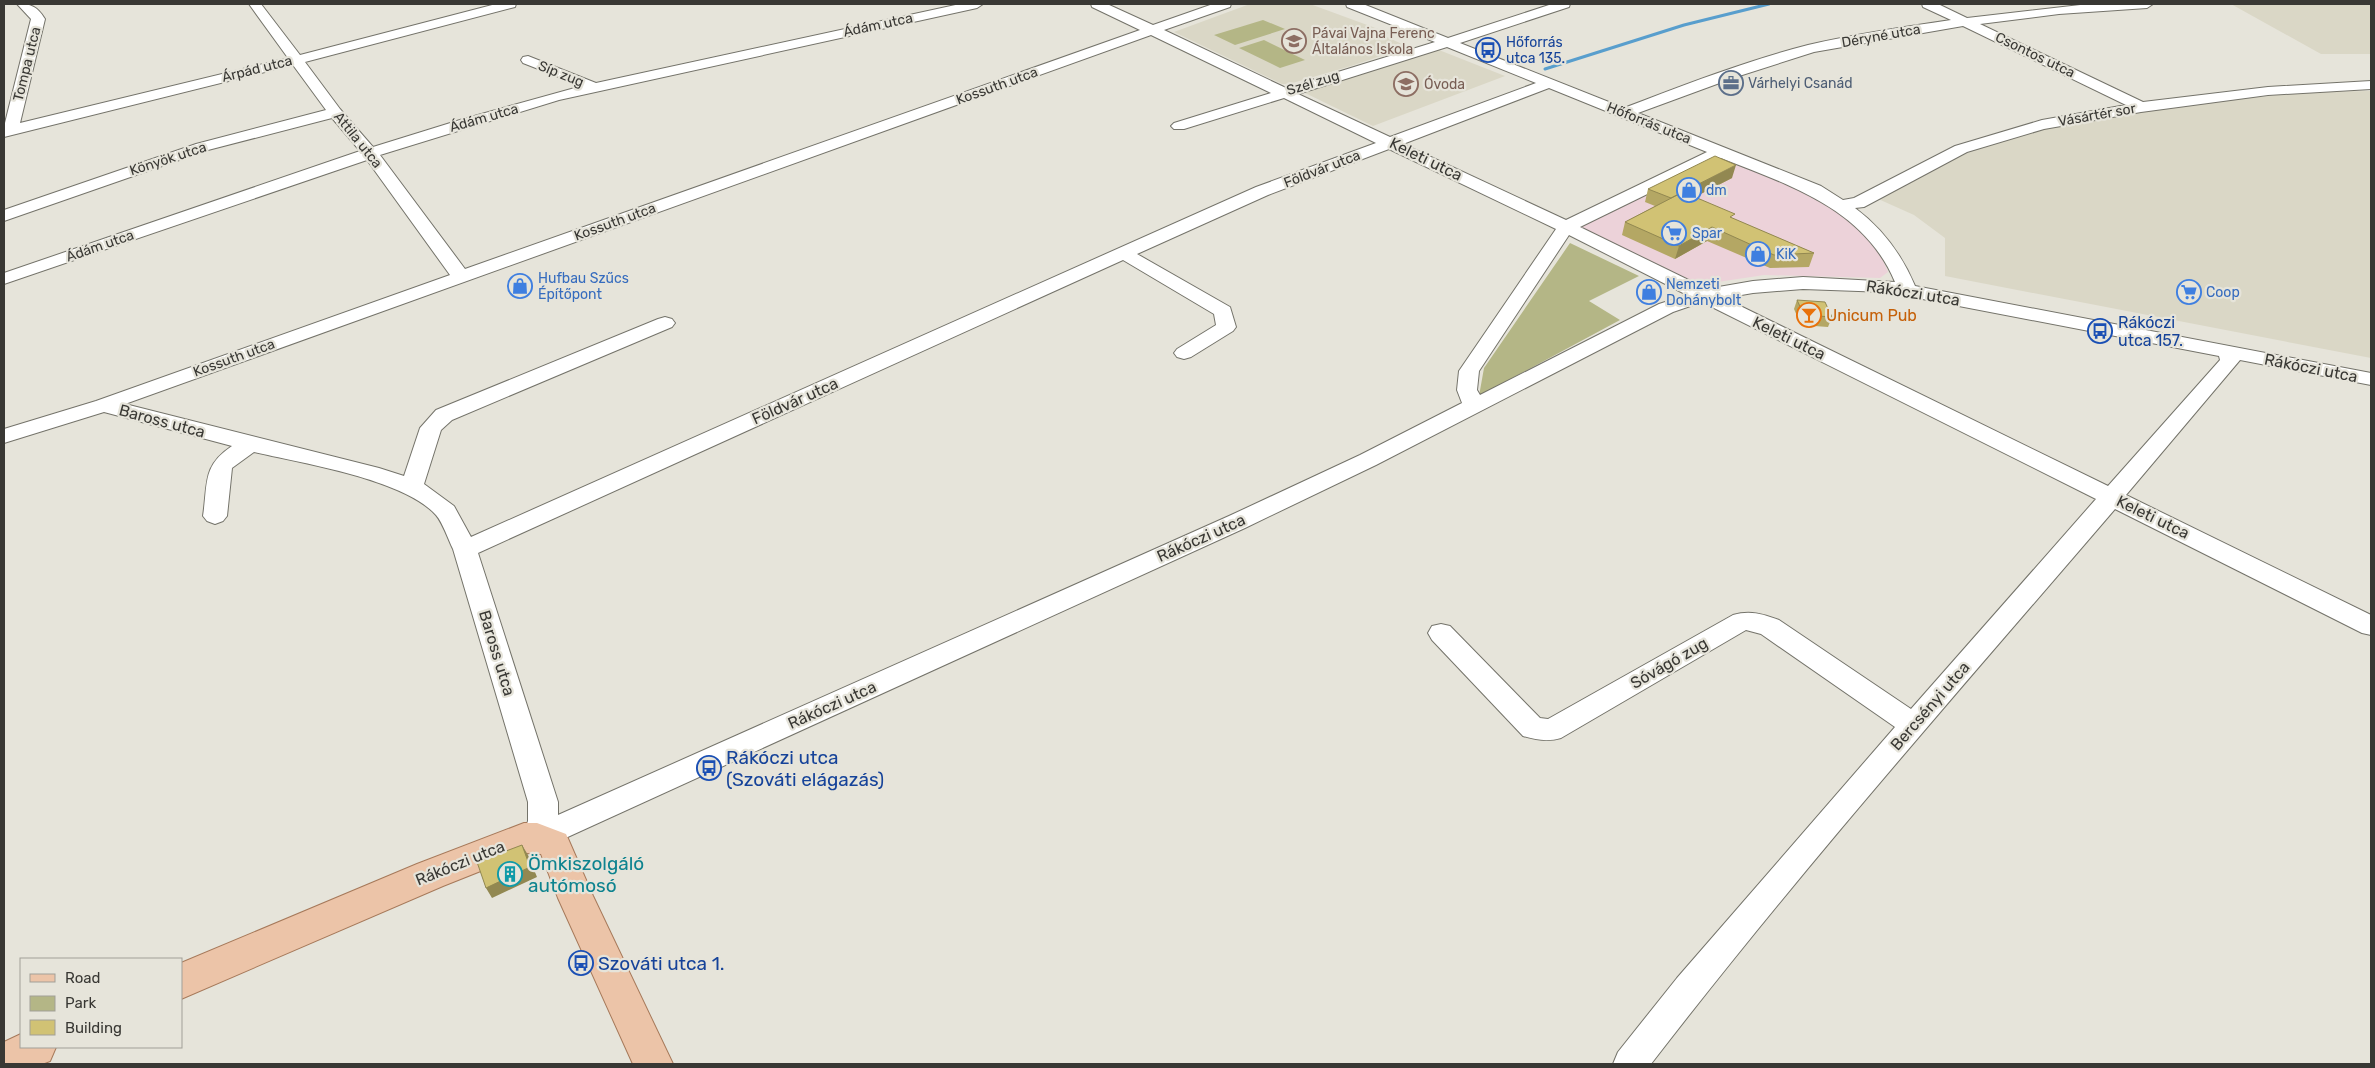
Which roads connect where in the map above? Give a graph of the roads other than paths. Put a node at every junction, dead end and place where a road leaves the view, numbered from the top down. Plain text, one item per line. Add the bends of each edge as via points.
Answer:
1 (23, 4) edge
2 (255, 4) edge
3 (508, 4) edge
4 (977, 4) edge
5 (1097, 4) edge
6 (1225, 4) edge
7 (1352, 4) edge
8 (1564, 4) edge
9 (1928, 4) edge
10 (2147, 4) edge
11 (1965, 21) junction
12 (1153, 30) junction
13 (1447, 42) junction
14 (296, 60) junction
15 (528, 60) dead end
16 (1550, 83) junction
17 (2371, 85) edge
18 (594, 88) junction
19 (1284, 92) junction
20 (2141, 107) junction
21 (335, 112) junction
22 (1624, 113) junction
23 (1179, 126) dead end
24 (7, 131) edge
25 (1392, 142) junction
26 (1720, 152) junction
27 (370, 153) junction
28 (1839, 205) junction
29 (4, 216) edge
30 (1566, 227) junction
31 (1125, 254) junction
32 (462, 277) junction
33 (4, 279) edge
34 (1908, 291) junction
35 (1702, 296) junction
36 (665, 323) dead end
37 (2229, 352) junction
38 (1184, 353) dead end
39 (2371, 379) edge
40 (103, 405) junction
41 (1474, 406) junction
42 (4, 436) edge
43 (250, 444) junction
44 (412, 487) junction
45 (2113, 497) junction
46 (215, 516) dead end
47 (465, 549) junction
48 (2371, 626) edge
49 (1441, 633) dead end
50 (1913, 725) junction
51 (537, 838) junction
52 (182, 981) edge
53 (34, 1048) edge
54 (4, 1062) edge
55 (654, 1064) edge
56 (1630, 1064) edge

1 - 24 street, Tompa utca via 34,12 38,20
2 - 14 street, Attila utca
3 - 14 street, Árpád utca
4 - 18 street, Ádám utca
5 - 12 street, Keleti utca
6 - 12 street, Kossuth utca
7 - 13 street, Hőforrás utca
8 - 13 street, Szél zug
9 - 11 street, Csontos utca
10 - 11 street, Déryné utca via 2091,6
11 - 20 street, Csontos utca
11 - 22 street, Déryné utca via 1798,53
12 - 19 street, Keleti utca
12 - 32 street, Kossuth utca
13 - 16 street, Hőforrás utca
13 - 19 street, Szél zug
14 - 21 street, Attila utca
14 - 24 street, Árpád utca
15 - 18 street, Síp zug
16 - 22 street, Hőforrás utca
16 - 25 street, Földvár utca
17 - 20 street, Vásártér sor via 2290,89
18 - 27 street, Ádám utca via 464,123
19 - 23 street, Szél zug
19 - 25 street, Keleti utca
20 - 28 street, Vásártér sor via 2042,124 1961,149 1858,203
21 - 27 street, Attila utca
21 - 29 street, Könyök utca via 202,147
22 - 26 street, Hőforrás utca
25 - 30 street, Keleti utca
25 - 31 street, Földvár utca via 1262,192
26 - 28 street, Hőforrás utca via 1807,186
26 - 30 street
27 - 32 street, Attila utca
27 - 33 street, Ádám utca
28 - 34 street, Hőforrás utca via 1865,222 1875,234 1904,278
30 - 35 street, Keleti utca
30 - 41 street via 1469,370 1467,390
31 - 38 street via 1223,311 1226,327
31 - 47 street, Földvár utca
32 - 40 street, Kossuth utca
34 - 35 street, Rákóczi utca via 1886,286 1803,283
34 - 37 street, Rákóczi utca
35 - 41 street, Rákóczi utca via 1666,308
35 - 45 street, Keleti utca
36 - 44 street via 444,415 431,428
37 - 39 street, Rákóczi utca
37 - 45 street, Bercsényi utca via 2230,361
40 - 42 street, Kossuth utca
40 - 43 street, Baross utca
41 - 51 street, Rákóczi utca via 1237,522
43 - 44 street, Baross utca via 379,474
43 - 46 street via 225,461 221,468
44 - 47 street, Baross utca via 446,511
45 - 48 street, Keleti utca
45 - 50 street, Bercsényi utca
47 - 51 street, Baross utca via 543,802 543,821
49 - 50 street, Sóvágó zug via 1533,728 1551,730 1742,621 1770,627
50 - 56 street, Bercsényi utca via 1689,989
51 - 52 main road, Rákóczi utca via 524,838 430,875
51 - 55 main road via 554,844
53 - 54 main road

